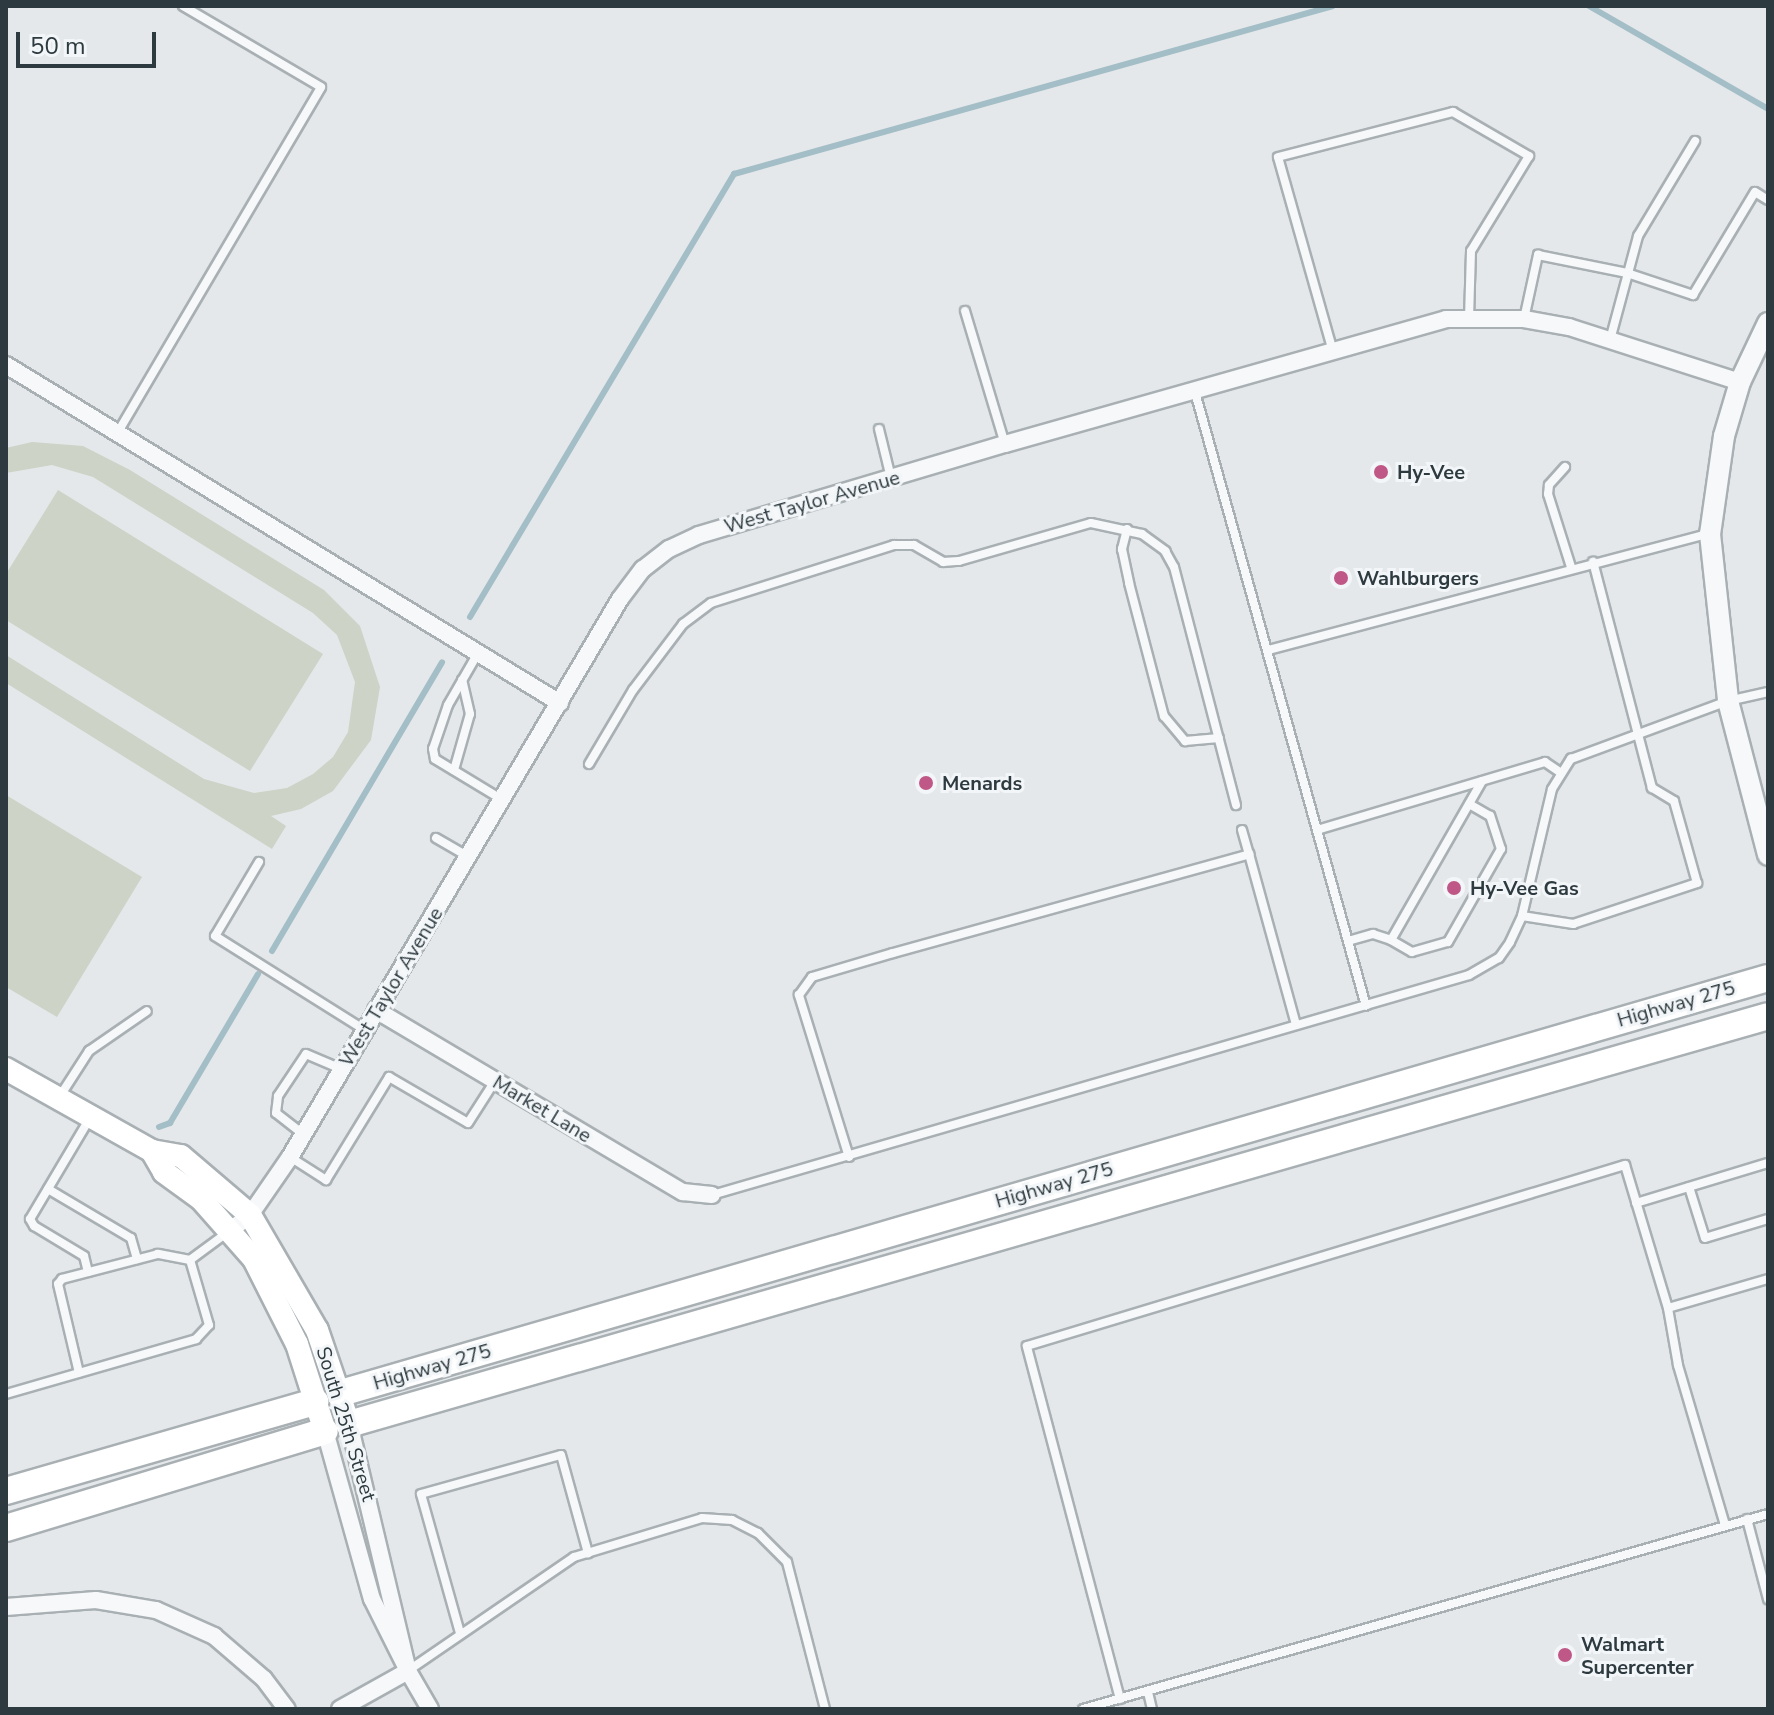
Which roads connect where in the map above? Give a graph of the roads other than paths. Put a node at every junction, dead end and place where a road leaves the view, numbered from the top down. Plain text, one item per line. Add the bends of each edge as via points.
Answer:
1 (183, 6) edge
2 (1695, 141) dead end
3 (1768, 200) edge
4 (1627, 273) junction
5 (965, 311) dead end
6 (1469, 319) junction
7 (1524, 319) junction
8 (1768, 323) edge
9 (1610, 341) junction
10 (1332, 348) junction
11 (6, 365) edge
12 (1740, 382) junction
13 (1195, 392) junction
14 (879, 429) dead end
15 (118, 432) junction
16 (1005, 444) junction
17 (1565, 467) dead end
18 (891, 479) junction
19 (1127, 529) junction
20 (1710, 534) junction
21 (1593, 562) junction
22 (1571, 567) junction
23 (1268, 650) junction
24 (478, 653) junction
25 (462, 680) junction
26 (1768, 692) edge
27 (1728, 701) junction
28 (560, 703) junction
29 (1638, 732) junction
30 (1219, 738) junction
31 (589, 764) dead end
32 (454, 770) junction
33 (1560, 772) junction
34 (1483, 780) junction
35 (502, 799) junction
36 (1469, 804) junction
37 (1236, 805) dead end
38 (1242, 830) dead end
39 (1317, 830) junction
40 (436, 838) dead end
41 (1249, 854) junction
42 (1768, 855) edge
43 (467, 856) junction
44 (259, 862) dead end
45 (1522, 916) junction
46 (1391, 940) junction
47 (1348, 941) junction
48 (1768, 978) edge
49 (1366, 1006) junction
50 (376, 1010) junction
51 (147, 1011) dead end
52 (1768, 1016) edge
53 (1296, 1025) junction
54 (365, 1030) junction
55 (6, 1069) edge
56 (342, 1069) junction
57 (495, 1081) junction
58 (58, 1100) junction
59 (90, 1118) junction
60 (304, 1134) junction
61 (152, 1151) junction
62 (290, 1157) junction
63 (849, 1157) junction
64 (1768, 1163) edge
65 (1689, 1187) junction
66 (48, 1189) junction
67 (712, 1195) joint
68 (1636, 1203) junction
69 (250, 1215) junction
70 (1768, 1219) edge
71 (232, 1229) junction
72 (137, 1259) junction
73 (190, 1260) junction
74 (88, 1272) junction
75 (1768, 1279) edge
76 (1668, 1308) junction
77 (79, 1373) junction
78 (341, 1393) junction
79 (6, 1394) edge
80 (315, 1402) junction
81 (337, 1428) junction
82 (6, 1491) edge
83 (1768, 1514) edge
84 (1747, 1519) junction
85 (1725, 1525) junction
86 (6, 1528) edge
87 (588, 1553) junction
88 (1768, 1599) edge
89 (6, 1607) edge
90 (460, 1633) junction
91 (408, 1671) junction
92 (1148, 1692) junction
93 (1120, 1699) junction
94 (287, 1709) edge
95 (340, 1709) edge
96 (430, 1709) edge
97 (825, 1709) edge
98 (1083, 1709) edge
99 (1152, 1709) edge

1 - 15 lane via 321,87
2 - 4 lane via 1638,236
3 - 4 lane via 1755,192 1693,295
4 - 7 lane via 1538,255
4 - 9 lane
5 - 16 lane
6 - 7 street, West Taylor Avenue
6 - 10 street, West Taylor Avenue via 1446,319
6 - 10 lane via 1471,251 1529,156 1453,112 1278,157
7 - 9 street, West Taylor Avenue
8 - 12 street
9 - 12 street, West Taylor Avenue
10 - 13 street, West Taylor Avenue
11 - 15 street
12 - 20 street via 1718,465
13 - 16 street, West Taylor Avenue
13 - 23 lane
14 - 18 lane
15 - 24 street
16 - 18 street, West Taylor Avenue
17 - 22 lane via 1548,494
18 - 28 street, West Taylor Avenue via 699,535 669,549 643,569 620,599
19 - 30 lane via 1165,551 1174,567
19 - 30 lane via 1122,549 1164,716 1185,741
19 - 31 lane via 1091,523 959,561 943,562 914,545 894,545 711,603 683,624 641,679
20 - 21 lane
20 - 27 street
21 - 22 lane
21 - 29 lane
22 - 23 lane
23 - 39 lane
24 - 25 lane
24 - 28 street
25 - 32 lane via 470,714
25 - 32 lane via 433,749 435,759
26 - 27 lane
27 - 29 lane
27 - 42 street
28 - 35 street, West Taylor Avenue
29 - 33 lane via 1571,759
29 - 45 lane via 1652,788 1674,801 1697,883 1573,924
30 - 37 lane
32 - 35 lane
33 - 34 lane via 1545,762
33 - 45 lane via 1541,823
34 - 36 lane
34 - 39 lane
35 - 43 street, West Taylor Avenue
36 - 46 lane
36 - 46 lane via 1490,816 1501,849 1456,929 1448,942 1412,952
38 - 41 lane
39 - 47 lane
40 - 43 lane
41 - 53 lane
41 - 63 lane via 805,982 800,1003
43 - 50 street, West Taylor Avenue
44 - 54 lane via 215,936
45 - 49 lane via 1499,958 1469,975
46 - 47 lane via 1373,934
47 - 49 lane
48 - 78 highway, Highway 275
49 - 53 lane
50 - 54 street, West Taylor Avenue
50 - 57 street, Market Lane
51 - 58 lane via 89,1051
52 - 81 highway, Highway 275
53 - 63 lane
54 - 56 street, West Taylor Avenue
55 - 58 main road, South 25th Street
56 - 60 street, West Taylor Avenue
56 - 60 lane via 306,1054 278,1096 276,1113
57 - 62 lane via 468,1123 389,1077 326,1180
57 - 67 street, Market Lane via 683,1192
58 - 59 main road, South 25th Street
59 - 61 main road, South 25th Street
59 - 66 lane
60 - 62 street, West Taylor Avenue
61 - 69 main road, South 25th Street via 181,1156
61 - 71 main road, South 25th Street via 164,1172
62 - 69 street, West Taylor Avenue
63 - 67 lane
64 - 65 lane
65 - 68 lane
65 - 70 lane via 1705,1238
66 - 72 lane via 131,1238
66 - 74 lane via 30,1219 84,1256
68 - 76 lane
68 - 93 lane via 1625,1165 1027,1346
69 - 71 street, West Taylor Avenue
69 - 78 main road, South 25th Street via 317,1330
71 - 73 lane
71 - 80 main road, South 25th Street via 254,1259 297,1344
72 - 73 lane via 158,1254
72 - 74 lane
73 - 77 lane via 209,1325 196,1339
74 - 77 lane via 58,1284
75 - 76 lane
76 - 85 lane via 1678,1365
77 - 79 lane
78 - 81 main road, South 25th Street
80 - 81 main road, South 25th Street
80 - 82 highway
81 - 86 highway, Highway 275
81 - 91 street, South 25th Street
81 - 91 street, South 25th Street via 372,1599
83 - 84 lane
84 - 85 lane
84 - 88 lane
85 - 92 lane
87 - 90 lane via 530,1583
87 - 90 lane via 561,1455 421,1494
87 - 97 lane via 702,1518 732,1520 758,1533 787,1562
89 - 94 street via 96,1600 156,1610 214,1636 264,1679
90 - 91 lane
91 - 95 street
91 - 96 street, South 25th Street
92 - 93 lane
92 - 99 lane
93 - 98 lane

